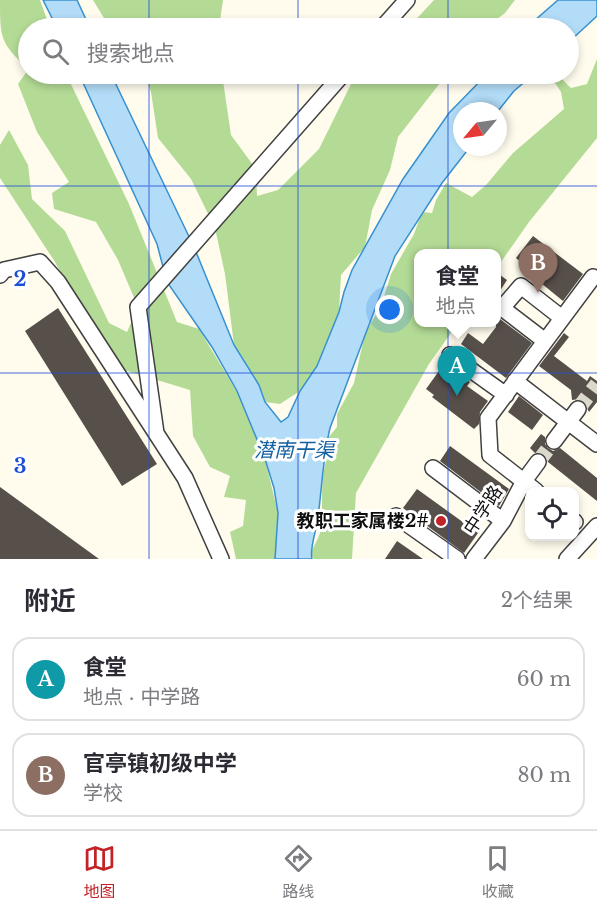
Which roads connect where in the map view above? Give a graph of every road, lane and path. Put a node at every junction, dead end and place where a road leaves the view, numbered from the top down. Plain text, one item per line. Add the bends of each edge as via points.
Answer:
1 (407, 0) edge
2 (391, 18) edge
3 (334, 84) edge
4 (0, 275) edge
5 (593, 277) dead end
6 (562, 318) junction
7 (545, 341) junction
8 (450, 355) dead end
9 (516, 381) junction
10 (506, 395) junction
11 (578, 409) tunnel mouth
12 (156, 433) junction
13 (554, 441) tunnel mouth
14 (597, 444) edge
15 (538, 462) tunnel mouth
16 (433, 468) dead end
17 (531, 487) edge
18 (396, 516) dead end
19 (503, 521) junction
20 (597, 526) edge
21 (221, 559) edge
22 (457, 559) edge
23 (474, 559) edge
24 (567, 559) edge

1 - 2 street
3 - 12 street via 138,307
4 - 12 street via 4,270 40,262 58,282
5 - 6 street
6 - 7 street
6 - 7 street via 520,285 502,308
7 - 9 street
8 - 10 street
9 - 10 street
9 - 14 street
10 - 17 street via 488,418 490,455
11 - 13 street
12 - 21 street via 185,478
15 - 19 street, 中学路
16 - 19 street
18 - 22 street
19 - 23 street, 中学路
20 - 24 street

